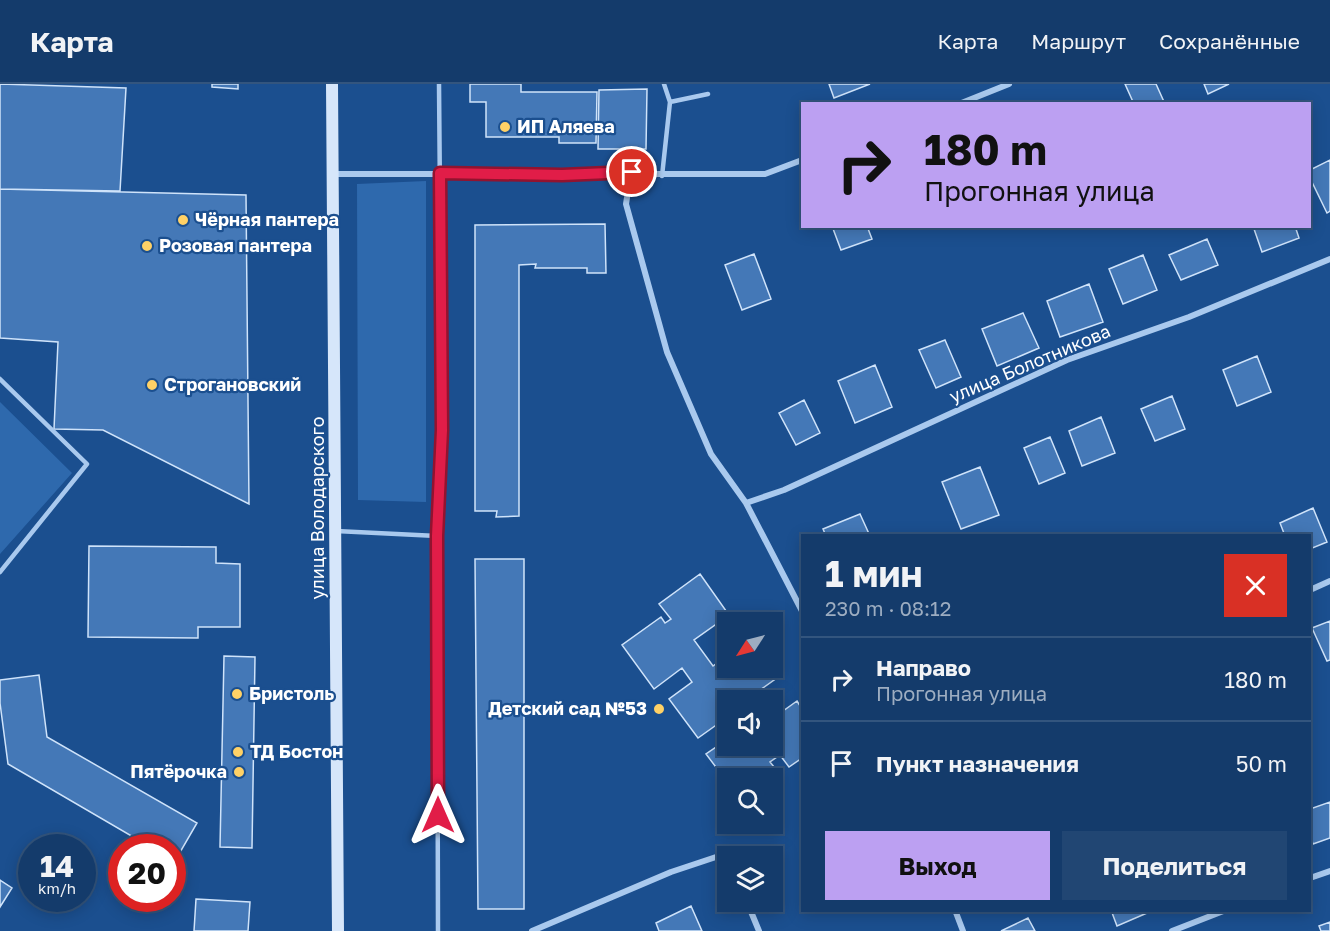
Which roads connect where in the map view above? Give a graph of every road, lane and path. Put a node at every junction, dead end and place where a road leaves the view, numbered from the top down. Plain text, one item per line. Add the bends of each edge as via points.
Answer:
1 (332, 84) edge
2 (439, 84) edge
3 (664, 84) edge
4 (1009, 84) edge
5 (708, 94) dead end
6 (670, 102) junction
7 (964, 102) edge
8 (801, 160) edge
9 (632, 172) junction
10 (440, 173) junction
11 (335, 174) junction
12 (662, 176) junction
13 (1330, 259) edge
14 (0, 379) edge
15 (746, 503) junction
16 (336, 531) junction
17 (437, 536) junction
18 (0, 572) edge
19 (1330, 580) edge
20 (1311, 590) edge
21 (801, 609) edge
22 (717, 858) edge
23 (1330, 871) edge
24 (1311, 878) edge
25 (751, 912) edge
26 (956, 912) edge
27 (1221, 912) edge
28 (338, 931) edge
29 (438, 931) edge
30 (532, 931) edge
31 (759, 931) edge
32 (963, 931) edge
33 (1172, 931) edge

1 - 11 main road, улица Володарского
2 - 10 lane
3 - 6 lane
4 - 7 street
5 - 6 lane
6 - 12 lane
8 - 12 street via 765,174
9 - 10 street
9 - 12 street
9 - 15 street via 626,204 667,352 711,453
10 - 11 street
10 - 17 lane via 442,430
11 - 16 main road, улица Володарского
13 - 15 street, улица Болотникова via 1189,317 1067,360 784,490
14 - 18 lane via 87,464
15 - 21 street
16 - 17 lane
16 - 28 main road, улица Володарского
17 - 29 lane
19 - 20 street
22 - 30 street via 671,872
23 - 24 street
25 - 31 street
26 - 32 street
27 - 33 street

